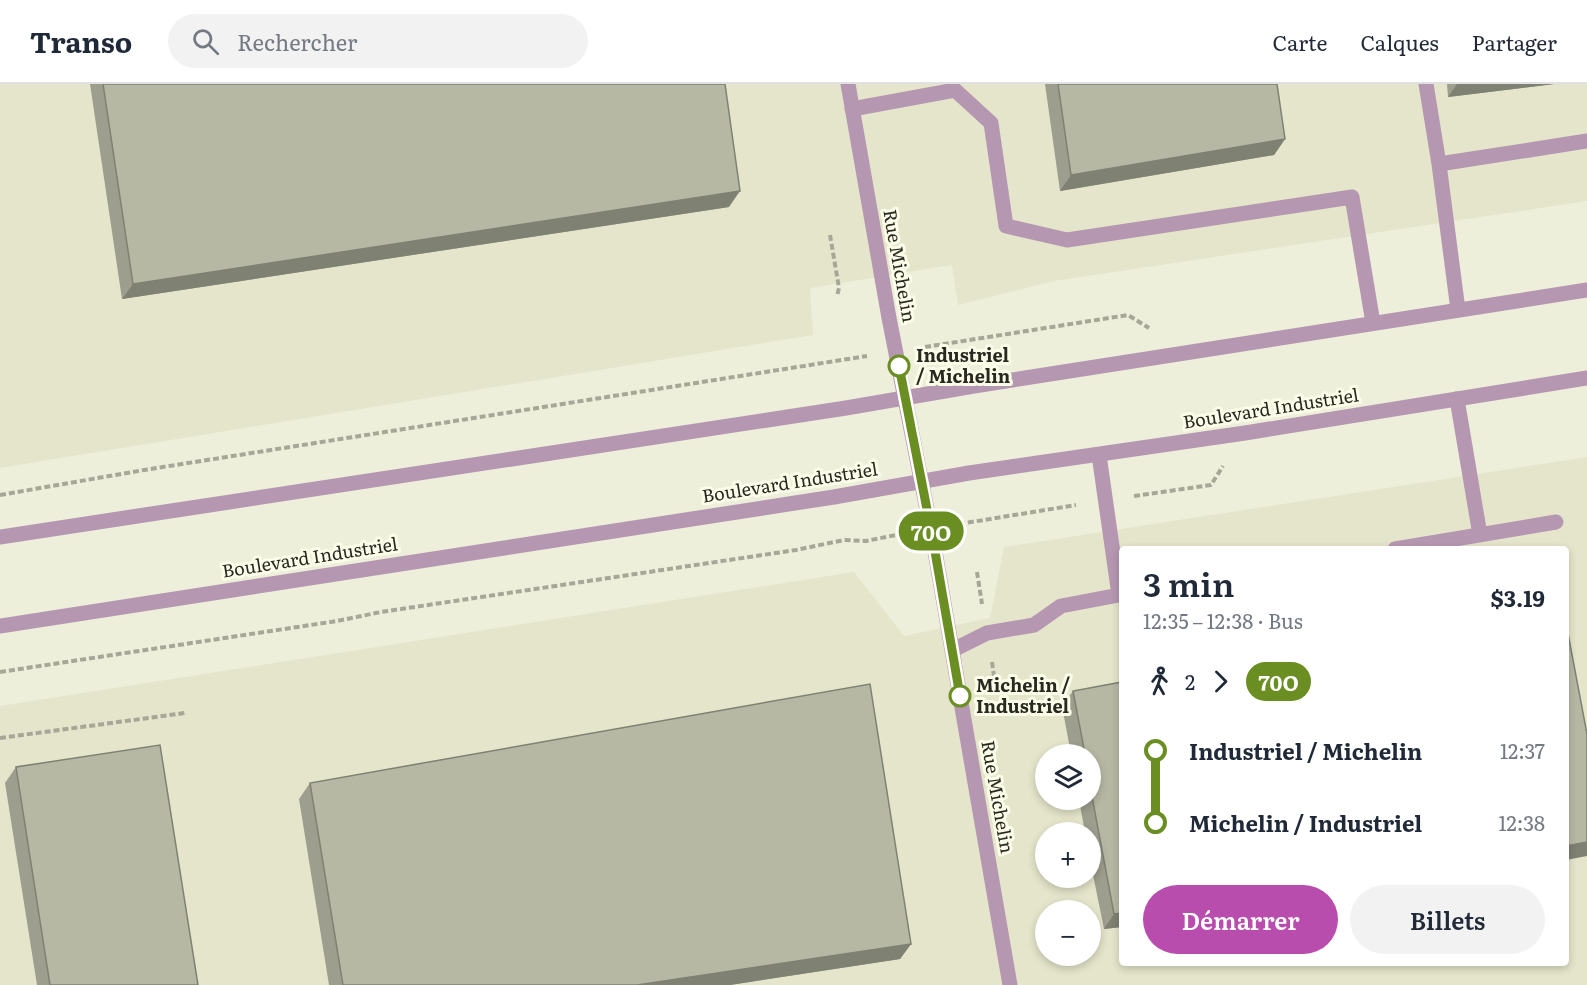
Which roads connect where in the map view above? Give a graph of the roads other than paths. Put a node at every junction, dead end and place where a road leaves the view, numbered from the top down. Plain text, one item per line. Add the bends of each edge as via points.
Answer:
1 (848, 84) edge
2 (1426, 84) edge
3 (954, 87) edge
4 (852, 109) junction
5 (1587, 141) edge
6 (1439, 164) junction
7 (1587, 290) edge
8 (1458, 310) junction
9 (1373, 323) junction
10 (1587, 378) edge
11 (904, 397) junction
12 (1457, 399) junction
13 (1099, 455) junction
14 (920, 481) junction
15 (1556, 522) dead end
16 (1480, 535) junction
17 (0, 537) edge
18 (1413, 546) edge
19 (1119, 582) edge
20 (1119, 595) edge
21 (0, 626) edge
22 (952, 650) junction
23 (1010, 985) edge

1 - 4 street, Rue Michelin
2 - 6 street
3 - 4 street
3 - 9 street via 991,123 1006,226 1067,240 1352,197
4 - 11 street, Rue Michelin
5 - 6 street
6 - 8 street
7 - 8 street
8 - 9 street
9 - 11 street
10 - 12 street, Boulevard Industriel
11 - 14 street, Rue Michelin
11 - 17 street
12 - 13 street, Boulevard Industriel
12 - 16 street
13 - 14 street, Boulevard Industriel
13 - 19 street
14 - 21 street, Boulevard Industriel
14 - 22 street, Rue Michelin
15 - 16 street
16 - 18 street
20 - 22 street via 1061,606 1034,625 987,633
22 - 23 street, Rue Michelin

